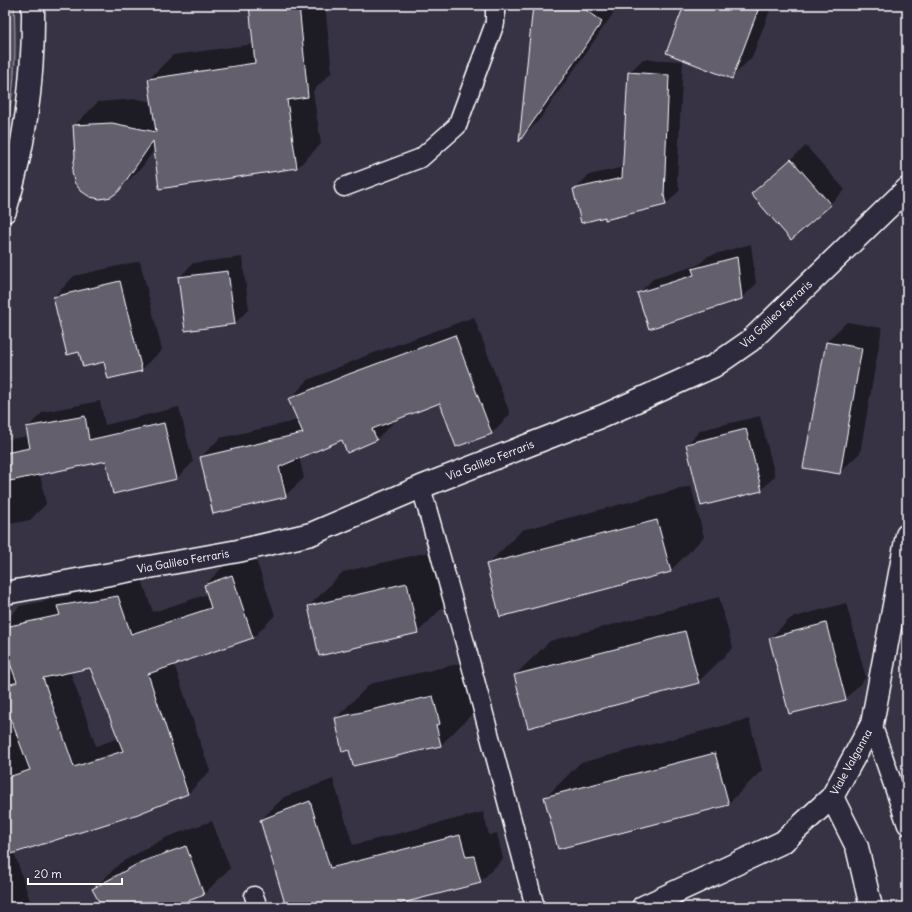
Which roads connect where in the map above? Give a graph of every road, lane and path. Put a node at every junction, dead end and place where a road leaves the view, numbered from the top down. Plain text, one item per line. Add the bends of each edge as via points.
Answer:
1 (33, 5) edge
2 (495, 5) edge
3 (344, 186) dead end
4 (907, 189) edge
5 (5, 211) edge
6 (421, 487) junction
7 (907, 534) edge
8 (5, 593) edge
9 (872, 724) junction
10 (832, 797) junction
11 (907, 825) edge
12 (535, 907) edge
13 (643, 907) edge
14 (871, 907) edge

1 - 5 street via 33,48 26,122
2 - 3 lane via 495,23 457,126 421,158
4 - 6 street, Via Galileo Ferraris via 750,341 714,366 602,416
6 - 8 street, Via Galileo Ferraris via 311,534 238,551
6 - 12 lane
7 - 9 street, Viale Valganna
9 - 10 street, Viale Valganna
9 - 11 lane
10 - 13 street, Viale Valganna via 783,842
10 - 14 street via 857,847

